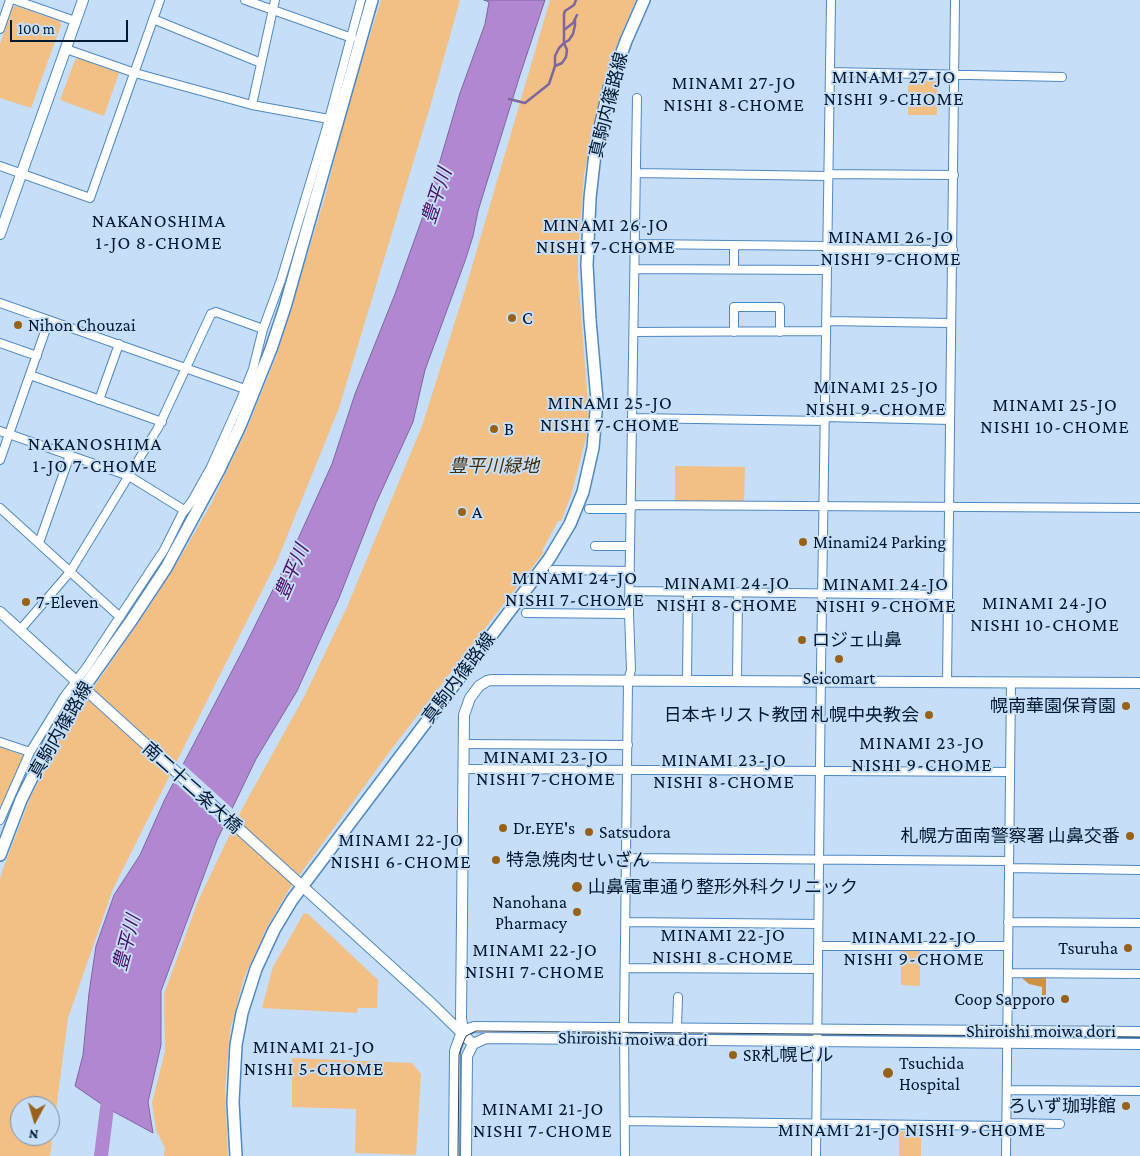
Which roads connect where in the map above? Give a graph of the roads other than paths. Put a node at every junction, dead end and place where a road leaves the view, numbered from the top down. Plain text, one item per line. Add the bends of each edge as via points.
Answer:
1 (10, 0) edge
2 (15, 0) edge
3 (83, 0) edge
4 (160, 0) edge
5 (245, 0) edge
6 (275, 0) edge
7 (362, 0) edge
8 (372, 0) edge
9 (644, 0) edge
10 (831, 0) edge
11 (956, 0) edge
12 (272, 9) junction
13 (154, 19) junction
14 (75, 21) junction
15 (0, 28) edge
16 (352, 38) junction
17 (66, 49) junction
18 (261, 63) junction
19 (830, 72) junction
20 (135, 73) junction
21 (955, 75) junction
22 (1062, 77) dead end
23 (637, 98) dead end
24 (252, 105) junction
25 (329, 119) junction
26 (0, 166) edge
27 (22, 173) junction
28 (636, 173) junction
29 (828, 175) junction
30 (954, 175) junction
31 (0, 234) edge
32 (636, 244) junction
33 (734, 245) junction
34 (827, 247) junction
35 (952, 250) junction
36 (635, 269) junction
37 (734, 269) junction
38 (827, 270) junction
39 (0, 303) edge
40 (49, 320) junction
41 (826, 321) junction
42 (952, 323) junction
43 (263, 329) junction
44 (635, 332) junction
45 (734, 332) junction
46 (780, 332) junction
47 (826, 332) junction
48 (0, 342) edge
49 (119, 344) junction
50 (37, 356) junction
51 (186, 368) junction
52 (30, 375) junction
53 (245, 389) junction
54 (99, 400) junction
55 (632, 418) junction
56 (824, 419) junction
57 (950, 420) junction
58 (162, 422) junction
59 (0, 431) edge
60 (9, 434) junction
61 (70, 455) junction
62 (0, 460) edge
63 (129, 476) junction
64 (949, 506) junction
65 (631, 507) junction
66 (823, 507) junction
67 (0, 508) edge
68 (1140, 508) edge
69 (589, 509) dead end
70 (184, 510) junction
71 (39, 543) junction
72 (595, 546) dead end
73 (630, 546) junction
74 (553, 570) dead end
75 (630, 571) junction
76 (70, 572) junction
77 (630, 591) junction
78 (688, 593) junction
79 (738, 593) junction
80 (822, 594) junction
81 (948, 595) junction
82 (0, 612) edge
83 (526, 613) dead end
84 (629, 614) junction
85 (120, 617) junction
86 (20, 630) junction
87 (628, 681) junction
88 (687, 681) junction
89 (737, 682) junction
90 (821, 682) junction
91 (947, 683) junction
92 (1011, 683) junction
93 (1140, 684) edge
94 (83, 688) junction
95 (0, 742) edge
96 (464, 744) junction
97 (628, 745) junction
98 (30, 752) junction
99 (464, 769) junction
100 (627, 770) junction
101 (820, 771) junction
102 (1010, 772) junction
103 (2, 809) edge
104 (0, 820) edge
105 (0, 854) edge
106 (626, 858) junction
107 (819, 858) junction
108 (1009, 864) junction
109 (1140, 870) edge
110 (299, 884) junction
111 (626, 922) junction
112 (1008, 922) junction
113 (1140, 923) edge
114 (818, 924) junction
115 (818, 946) junction
116 (1008, 946) junction
117 (626, 968) junction
118 (818, 969) junction
119 (1008, 973) junction
120 (1140, 974) edge
121 (678, 997) dead end
122 (624, 1027) junction
123 (677, 1027) junction
124 (818, 1029) junction
125 (1008, 1031) junction
126 (1140, 1032) edge
127 (463, 1033) junction
128 (625, 1038) junction
129 (817, 1040) junction
130 (1007, 1043) junction
131 (473, 1044) junction
132 (1140, 1044) edge
133 (1007, 1090) junction
134 (1140, 1090) edge
135 (626, 1122) junction
136 (817, 1124) junction
137 (1007, 1124) junction
138 (1060, 1124) dead end
139 (236, 1156) edge
140 (454, 1156) edge
141 (466, 1156) edge
142 (625, 1156) edge
143 (816, 1156) edge
144 (1006, 1156) edge

1 - 15 street
2 - 14 street
3 - 14 main road
4 - 13 street
5 - 12 street
6 - 12 street
7 - 16 street
8 - 94 main road, 真駒内篠路線 via 290,289 252,398 184,537 145,600
9 - 110 main road, 真駒内篠路線 via 609,88 596,145 587,265 597,400 593,448 583,492 570,524 549,559
10 - 19 street
11 - 21 street
12 - 16 street
12 - 18 street
13 - 18 street
13 - 20 street
14 - 17 main road
16 - 25 street
17 - 20 street
17 - 27 main road
18 - 24 street
19 - 21 street
19 - 29 street
20 - 24 street
20 - 27 street via 90,198
21 - 22 street
21 - 30 street
23 - 28 street
24 - 25 street
25 - 43 street
26 - 27 street
27 - 31 main road
28 - 29 street
28 - 32 street
29 - 30 street
29 - 34 street
30 - 35 street
32 - 33 street
32 - 36 street
33 - 34 street
33 - 37 street
34 - 35 street
34 - 38 street
35 - 42 street
36 - 37 street
36 - 44 street
37 - 38 street
38 - 41 street
39 - 40 street
40 - 49 street
40 - 50 street
41 - 42 street
41 - 47 street
42 - 57 street
43 - 51 street via 213,312
43 - 53 street
44 - 45 street
44 - 55 street
45 - 46 street
45 - 46 street via 734,307 780,307
46 - 47 street
47 - 56 street
48 - 50 street
49 - 51 street
49 - 54 street
50 - 52 street
51 - 53 street
51 - 58 street
52 - 54 street
52 - 60 street
53 - 70 street via 211,467
54 - 58 street
55 - 56 street
55 - 65 street
56 - 57 street
56 - 66 street
57 - 64 street
58 - 63 street
59 - 60 street
60 - 61 street
60 - 62 street
61 - 63 street
61 - 71 street
63 - 70 street
63 - 76 street
64 - 66 street
64 - 68 street
64 - 81 street
65 - 66 street
65 - 69 street
65 - 73 street
66 - 80 street
67 - 71 street
70 - 85 street via 164,550
71 - 76 street
72 - 73 street
73 - 75 street
74 - 75 street
75 - 77 street
76 - 85 street
76 - 86 street
77 - 78 street
77 - 84 street
78 - 79 street
78 - 88 street
79 - 80 street
79 - 89 street
80 - 81 street
80 - 90 street
81 - 91 street
82 - 86 main road
83 - 84 street
84 - 87 street via 631,670
85 - 94 street
86 - 94 main road
87 - 88 main road
87 - 96 main road via 487,681 474,692 467,704
87 - 97 street
88 - 89 main road
89 - 90 main road
90 - 91 main road
90 - 101 street
91 - 92 main road
92 - 93 main road
92 - 102 street
94 - 98 street via 64,697
94 - 105 main road, 真駒内篠路線 via 43,753
94 - 110 main road, 南二十二条大橋
95 - 98 street
96 - 97 street
96 - 99 main road
97 - 100 street
98 - 103 street
99 - 100 street
99 - 127 main road
100 - 101 street
100 - 106 street
101 - 102 street
101 - 107 street
102 - 108 street
103 - 104 street
106 - 107 street
106 - 111 street
107 - 108 street
107 - 114 street
108 - 109 street
108 - 112 street
110 - 127 main road
110 - 139 main road, 真駒内篠路線 via 256,969 242,1013 233,1072
111 - 114 street
111 - 117 street
112 - 113 street
112 - 116 street
114 - 115 street
115 - 116 street
115 - 118 street
116 - 119 street
117 - 118 street
117 - 122 street
118 - 124 street
119 - 120 street
119 - 125 street
121 - 123 street
122 - 123 main road, Shiroishi moiwa dori
122 - 127 main road, Shiroishi moiwa dori via 474,1026
122 - 128 street
123 - 124 main road, Shiroishi moiwa dori
124 - 125 main road, Shiroishi moiwa dori
124 - 129 street
125 - 126 main road, Shiroishi moiwa dori
125 - 130 street
127 - 131 main road
127 - 140 main road via 455,1051
128 - 129 main road, Shiroishi moiwa dori
128 - 131 main road, Shiroishi moiwa dori via 494,1037
128 - 135 street
129 - 130 main road, Shiroishi moiwa dori
129 - 136 street
130 - 132 main road, Shiroishi moiwa dori
130 - 133 street
131 - 141 main road via 467,1060
133 - 134 street
133 - 137 street
135 - 136 street
135 - 142 street
136 - 137 street
136 - 143 street
137 - 138 street
137 - 144 street

